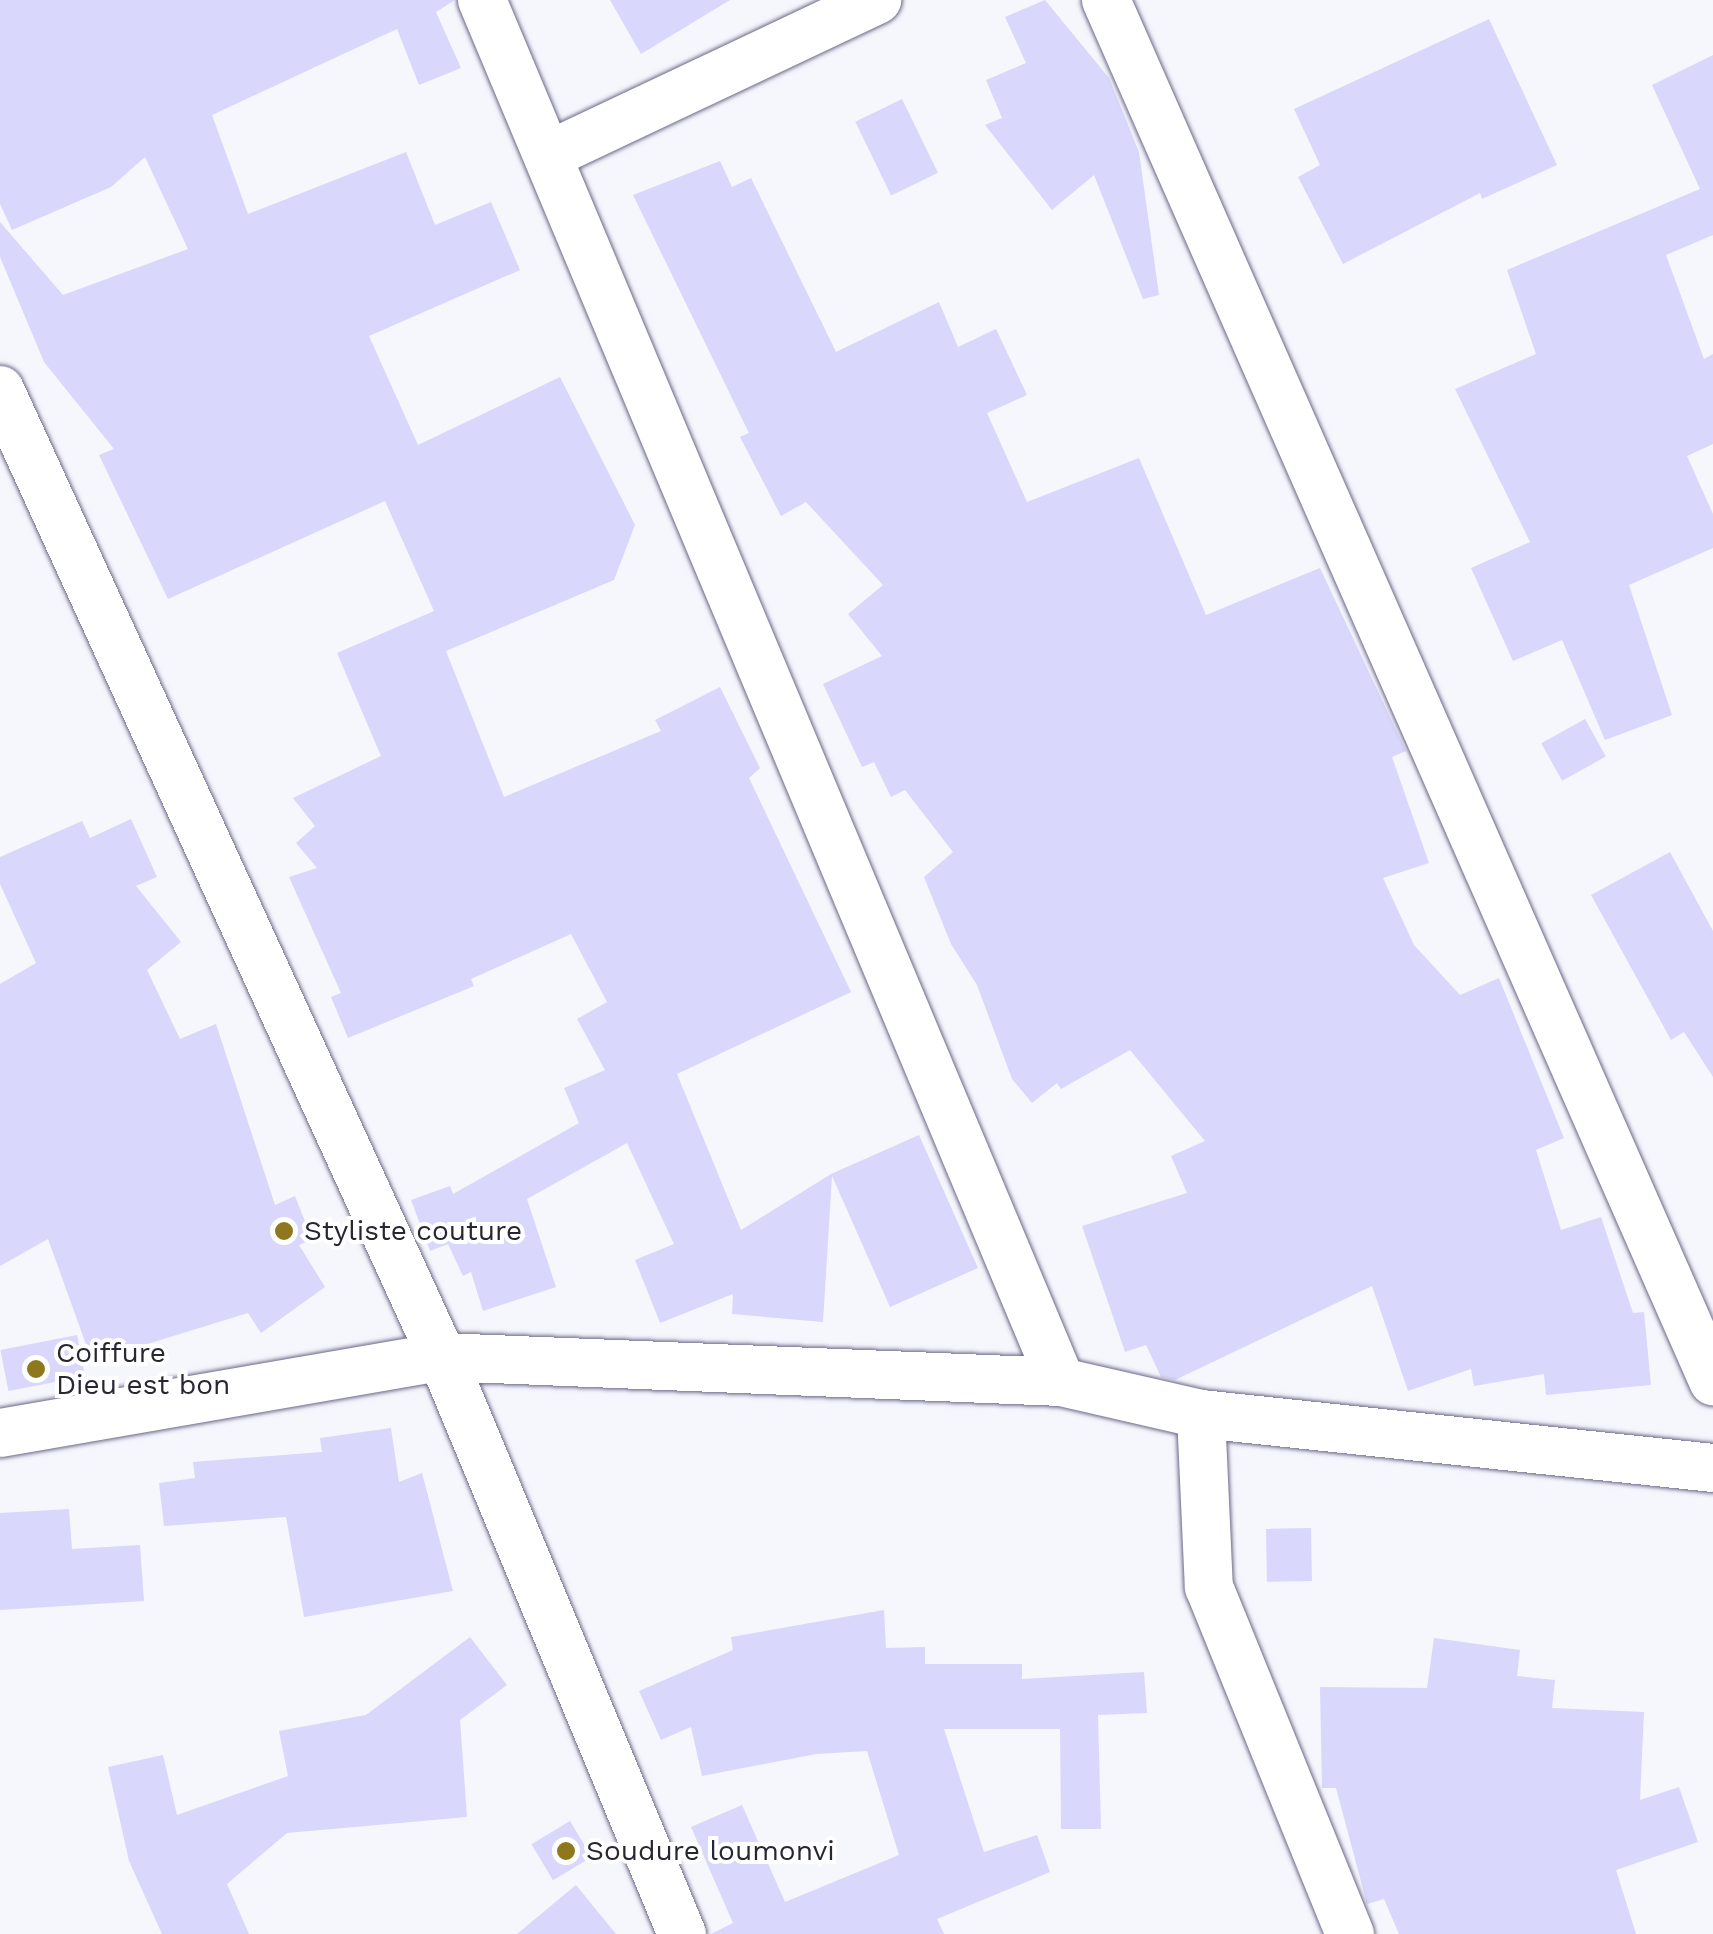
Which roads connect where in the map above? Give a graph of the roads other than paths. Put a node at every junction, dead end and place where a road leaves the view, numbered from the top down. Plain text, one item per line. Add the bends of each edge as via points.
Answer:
1 (482, 0) edge
2 (877, 0) edge
3 (1106, 0) edge
4 (551, 154) junction
5 (0, 390) edge
6 (442, 1357) junction
7 (1713, 1381) edge
8 (1061, 1382) junction
9 (1201, 1414) junction
10 (0, 1432) edge
11 (1713, 1468) edge
12 (682, 1934) edge
13 (1350, 1934) edge

1 - 4 street
2 - 4 street
3 - 7 street
4 - 8 street
5 - 6 street
6 - 8 street
6 - 10 street
6 - 12 street
8 - 9 street
9 - 11 street
9 - 13 street via 1210,1587

